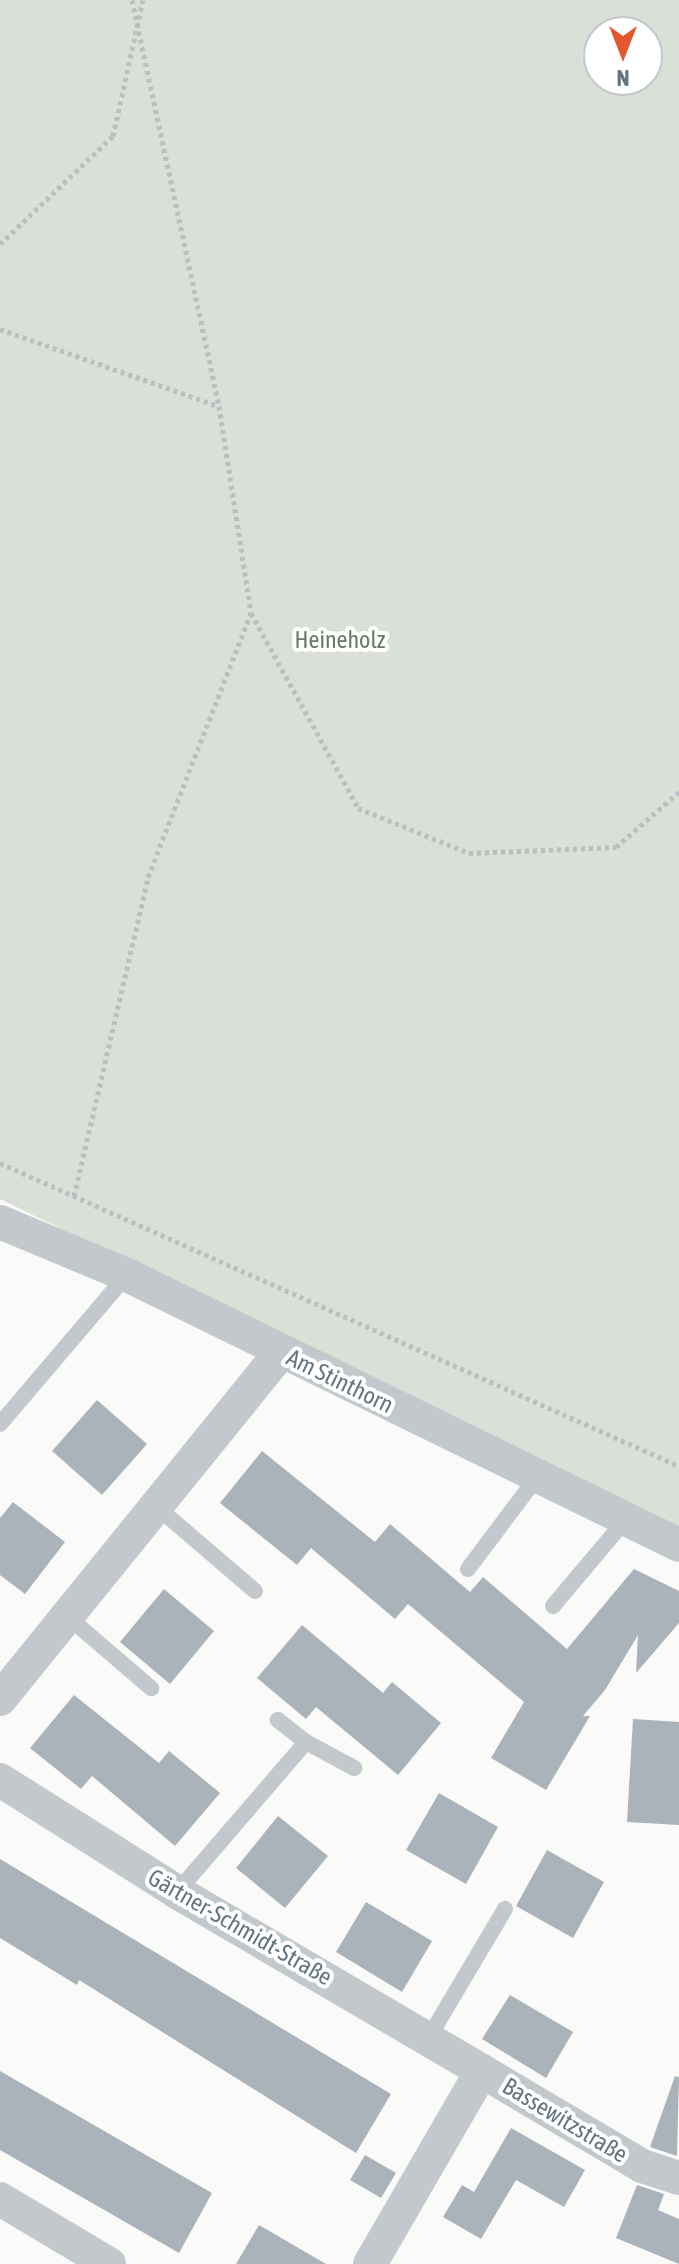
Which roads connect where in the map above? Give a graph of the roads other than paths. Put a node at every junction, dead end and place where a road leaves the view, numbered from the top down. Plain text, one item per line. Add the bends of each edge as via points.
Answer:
1 (0, 1222) edge
2 (127, 1275) junction
3 (281, 1352) junction
4 (0, 1424) edge
5 (537, 1477) junction
6 (157, 1507) junction
7 (627, 1518) junction
8 (679, 1545) edge
9 (468, 1569) dead end
10 (255, 1591) dead end
11 (553, 1606) dead end
12 (67, 1616) junction
13 (151, 1688) dead end
14 (0, 1699) edge
15 (278, 1720) dead end
16 (306, 1742) junction
17 (354, 1768) dead end
18 (0, 1780) edge
19 (177, 1892) junction
20 (505, 1909) dead end
21 (429, 2037) junction
22 (482, 2071) junction
23 (679, 2178) edge
24 (0, 2199) edge
25 (109, 2264) edge
26 (370, 2264) edge

1 - 2 street, Am Stinthorn
2 - 3 street, Am Stinthorn
2 - 4 lane
3 - 5 street, Am Stinthorn
3 - 6 street
5 - 7 street, Am Stinthorn
5 - 9 lane
6 - 10 lane
6 - 12 street
7 - 8 street, Am Stinthorn
7 - 11 lane
12 - 13 lane
12 - 14 street
15 - 16 lane
16 - 17 lane
16 - 19 lane
18 - 19 street, Gärtner-Schmidt-Straße
19 - 21 street, Gärtner-Schmidt-Straße
20 - 21 lane
21 - 22 street, Gärtner-Schmidt-Straße
22 - 23 street, Bassewitzstraße via 642,2166
22 - 26 street, Bassewitzstraße
24 - 25 street

